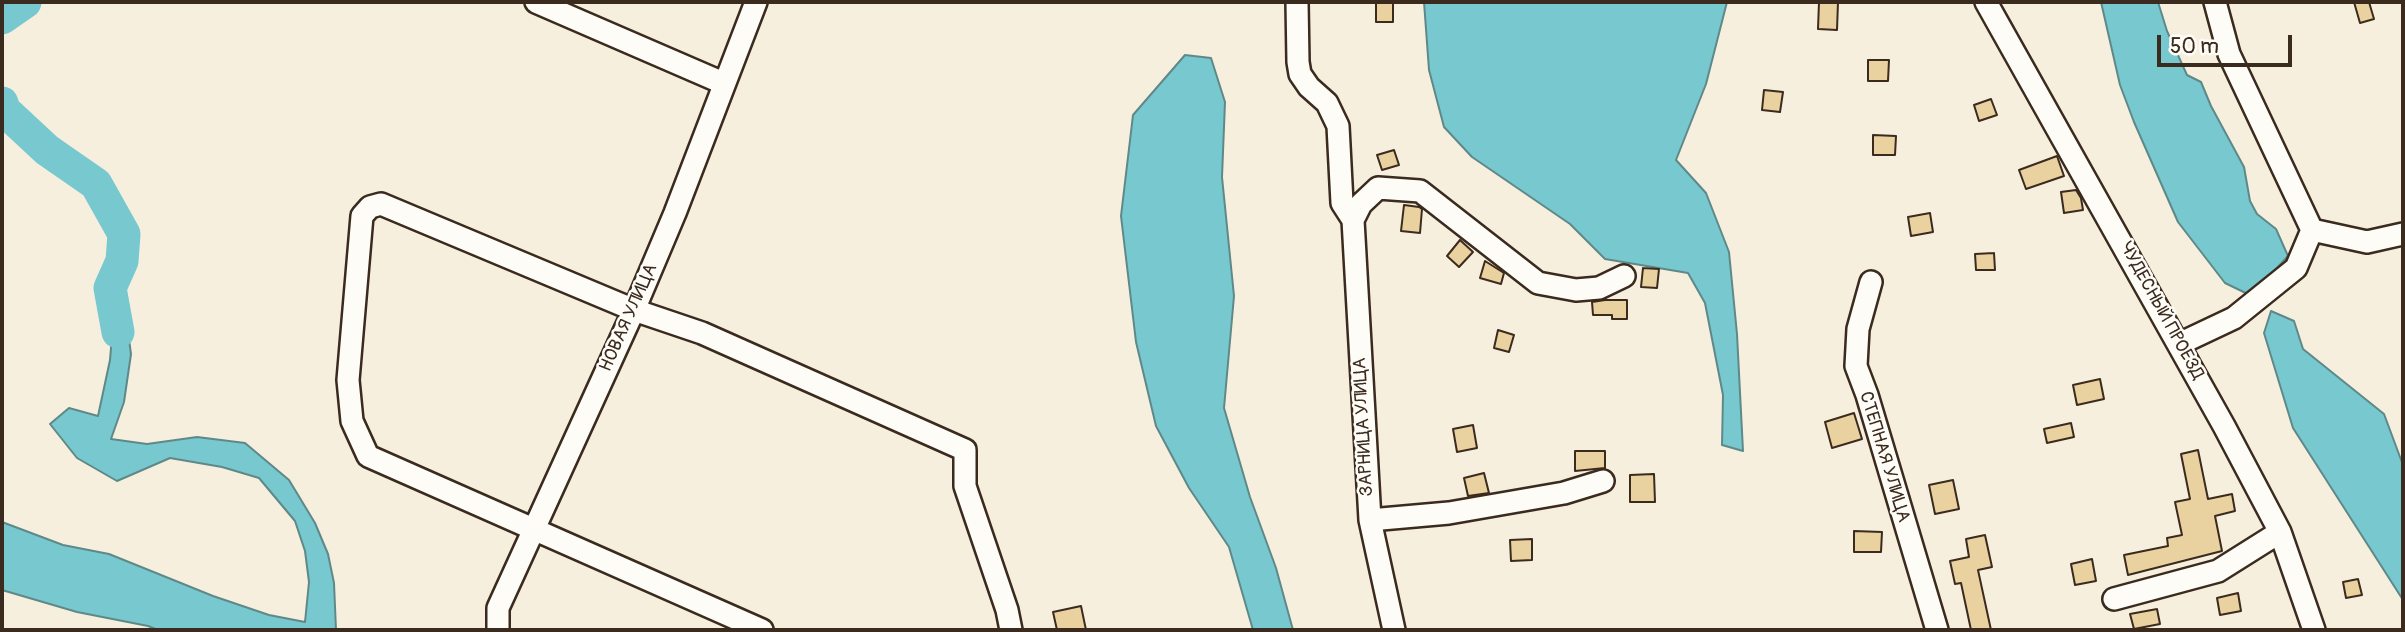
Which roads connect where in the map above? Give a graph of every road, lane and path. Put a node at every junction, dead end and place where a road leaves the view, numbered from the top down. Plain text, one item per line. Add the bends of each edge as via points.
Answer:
1 (536, 2) edge
2 (756, 2) edge
3 (1297, 2) edge
4 (1986, 2) edge
5 (2215, 2) edge
6 (723, 83) junction
7 (1353, 220) junction
8 (2312, 230) junction
9 (2403, 234) edge
10 (1624, 276) dead end
11 (1871, 282) dead end
12 (634, 310) junction
13 (2179, 344) junction
14 (1602, 481) dead end
15 (1370, 520) junction
16 (534, 528) junction
17 (2280, 532) junction
18 (2114, 599) dead end
19 (498, 630) edge
20 (762, 630) edge
21 (1011, 630) edge
22 (1394, 630) edge
23 (1937, 630) edge
24 (2314, 630) edge

1 - 6 street
2 - 6 street, НОВАЯ УЛИЦА
3 - 7 street, ЗАРНИЦА УЛИЦА via 1300,74 1327,103 1338,126 1342,203
4 - 13 street, ЧУДЕСНЫЙ ПРОЕЗД
5 - 8 street via 2229,54
6 - 12 street, НОВАЯ УЛИЦА
7 - 10 street via 1378,188 1420,191 1538,284 1576,290 1599,288
7 - 15 street, ЗАРНИЦА УЛИЦА
8 - 9 street via 2367,242
8 - 13 street via 2296,268 2234,318
11 - 23 street, СТЕПНАЯ УЛИЦА via 1858,328 1856,366
12 - 16 street, НОВАЯ УЛИЦА
12 - 16 street via 381,204 362,216 348,380 352,421 368,456
12 - 21 street via 702,333 965,450 965,486
13 - 17 street, ЧУДЕСНЫЙ ПРОЕЗД
14 - 15 street via 1564,493 1449,513
15 - 22 street, ЗАРНИЦА УЛИЦА
16 - 19 street, НОВАЯ УЛИЦА via 498,608
16 - 20 street
17 - 18 street via 2218,570
17 - 24 street, ЧУДЕСНЫЙ ПРОЕЗД

